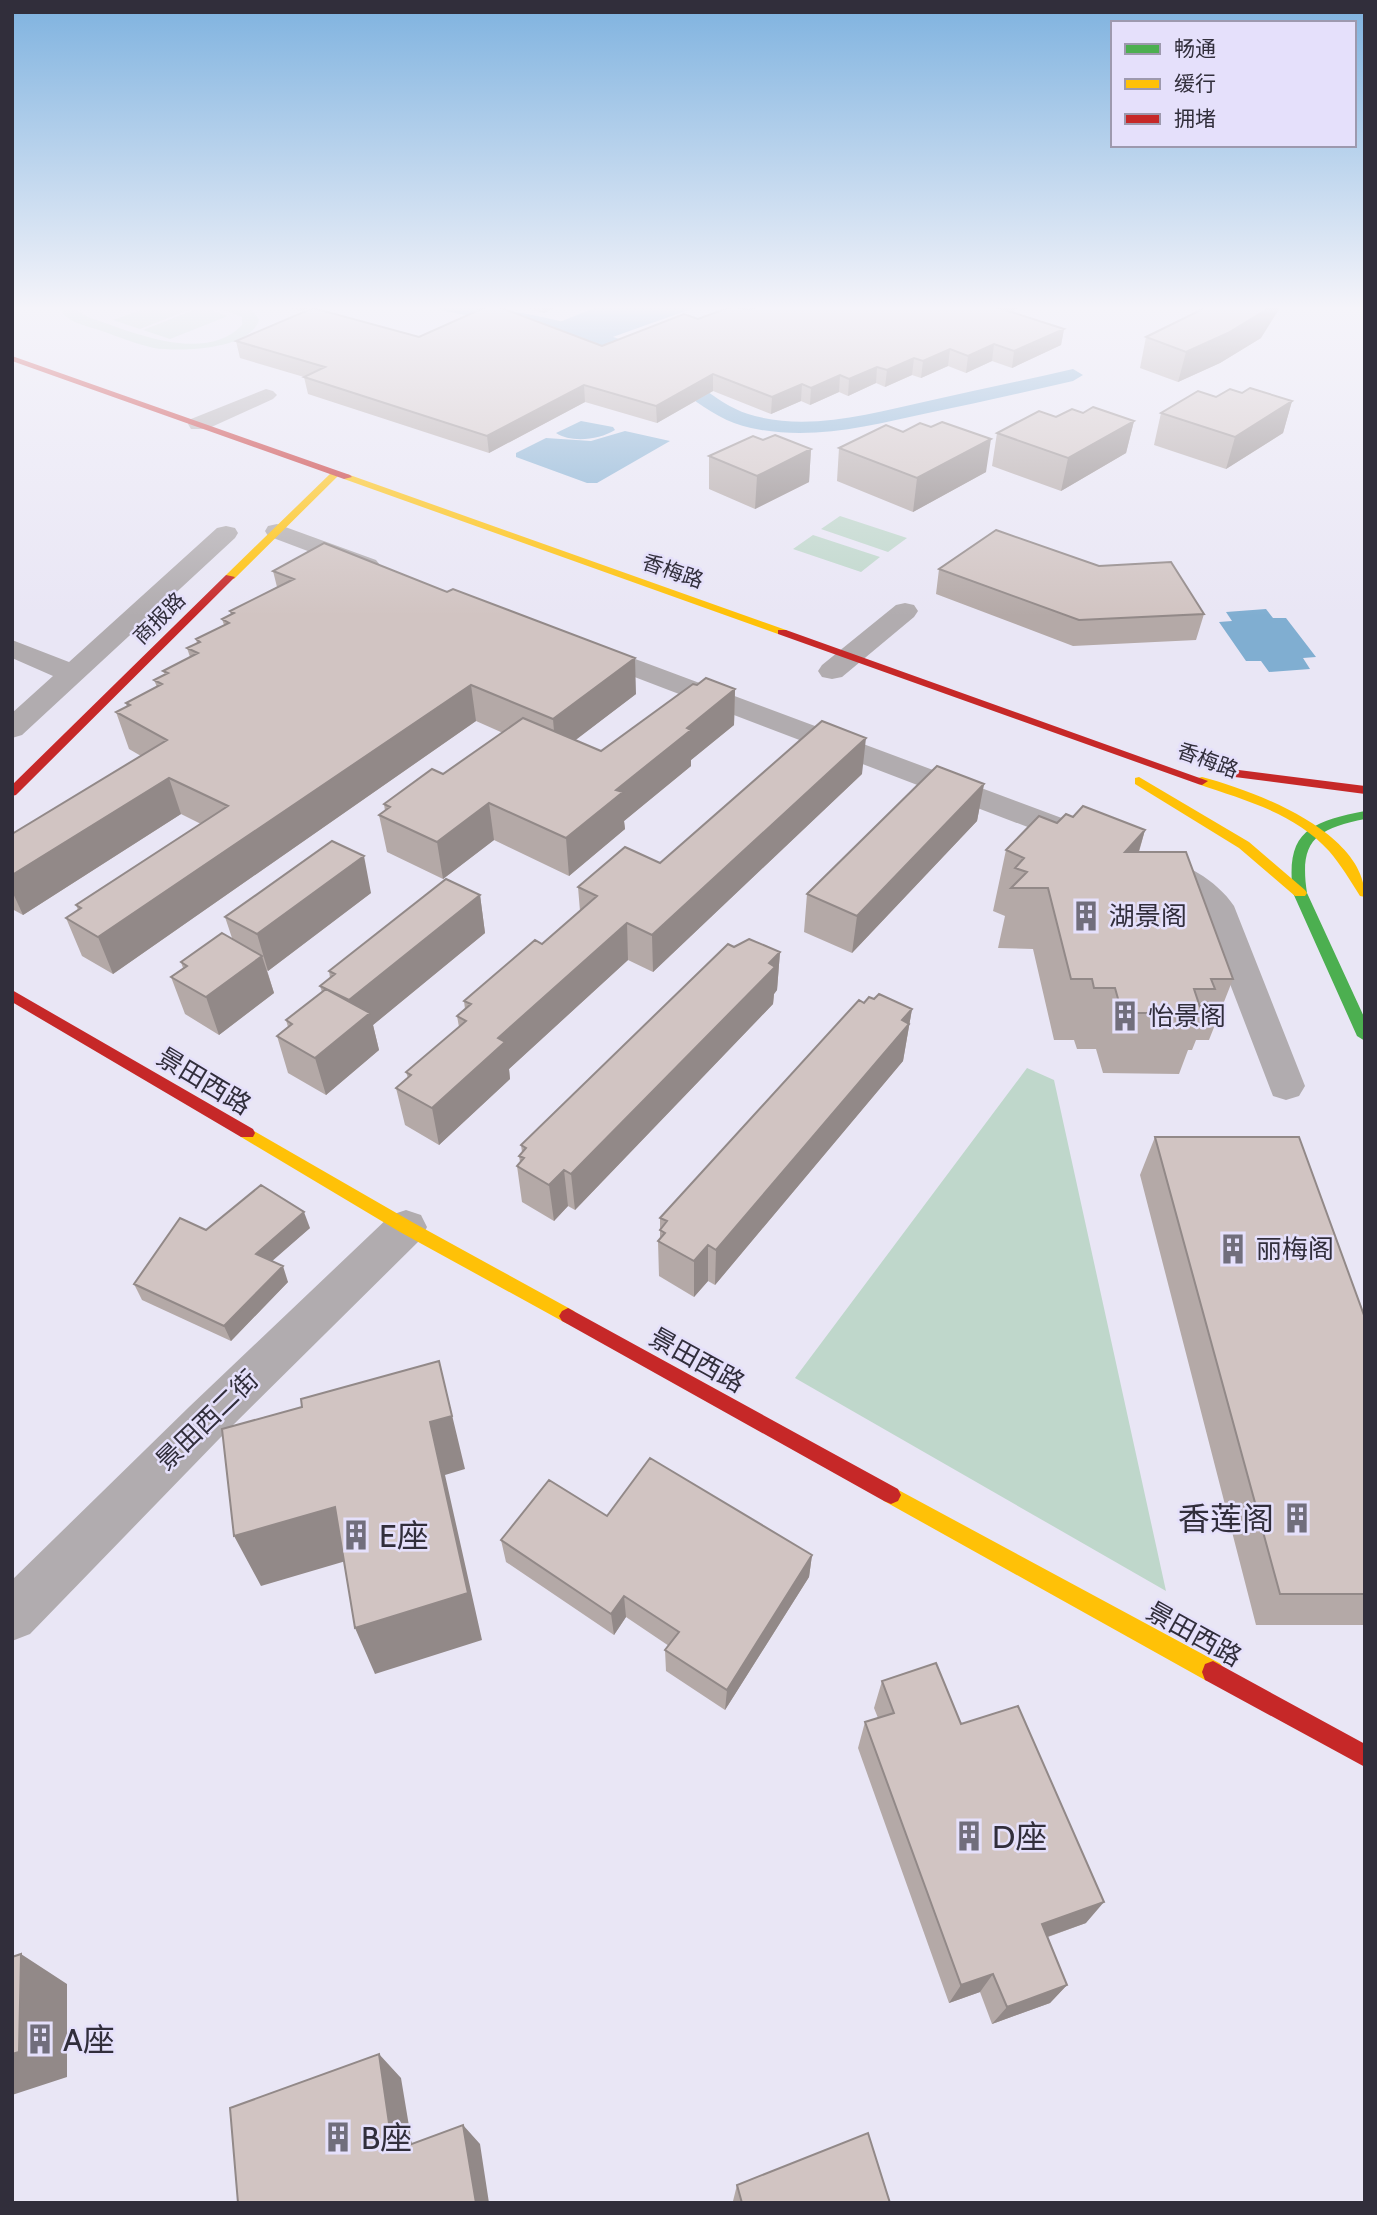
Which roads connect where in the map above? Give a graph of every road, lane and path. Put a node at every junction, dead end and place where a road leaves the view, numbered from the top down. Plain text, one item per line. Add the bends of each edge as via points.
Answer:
1 (158, 409) edge
2 (233, 409) edge
3 (199, 424) junction
4 (335, 474) junction
5 (277, 531) junction
6 (226, 533) dead end
7 (394, 576) edge
8 (905, 611) dead end
9 (562, 640) edge
10 (12, 648) edge
11 (837, 667) junction
12 (70, 673) junction
13 (12, 729) edge
14 (1115, 749) junction
15 (1365, 790) edge
16 (12, 792) edge
17 (1222, 811) dead end
18 (1365, 815) edge
19 (1317, 828) junction
20 (1296, 838) junction
21 (1347, 851) junction
22 (1300, 893) junction
23 (1365, 893) edge
24 (12, 995) edge
25 (1365, 1036) edge
26 (1286, 1086) dead end
27 (406, 1227) junction
28 (12, 1616) edge
29 (1365, 1756) edge

1 - 3 main road, 香梅路
2 - 3 street
3 - 4 main road, 香梅路
4 - 5 main road, 商报路
4 - 11 main road, 香梅路
5 - 7 street
5 - 16 main road, 商报路
6 - 12 street
8 - 11 street
9 - 26 street via 1118,850 1186,880 1217,906
10 - 12 street
11 - 14 main road, 香梅路
12 - 13 street
14 - 15 main road via 1218,771
14 - 19 main road, 香梅路 via 1271,805
17 - 22 main road, 香梅路 via 1132,779 1225,832
18 - 19 main road
19 - 20 main road
19 - 21 main road, 香梅路
20 - 21 main road
20 - 22 main road
21 - 23 main road, 香梅路
22 - 25 main road
24 - 27 main road, 景田西路
27 - 28 street, 景田西二街
27 - 29 main road, 景田西路

